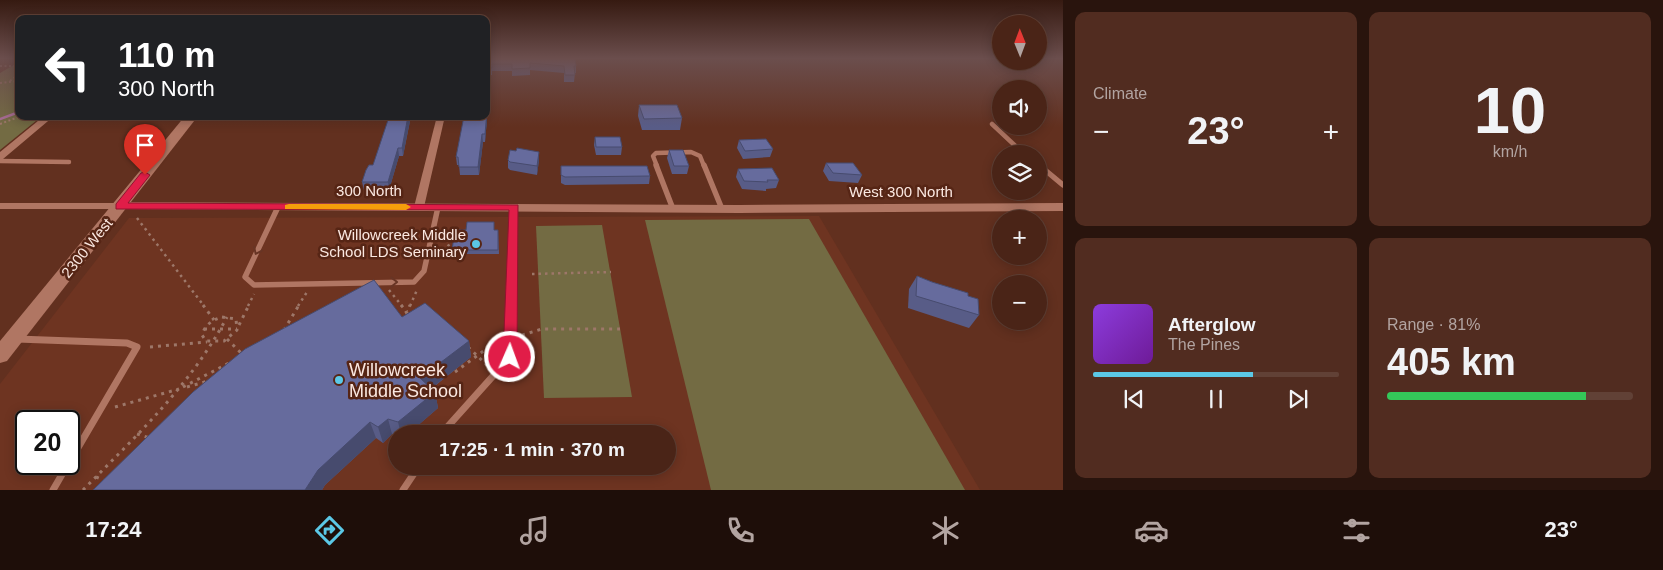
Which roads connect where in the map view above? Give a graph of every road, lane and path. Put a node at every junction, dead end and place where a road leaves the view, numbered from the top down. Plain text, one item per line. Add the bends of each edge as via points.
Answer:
1 (10, 81) joint
2 (15, 81) edge
3 (0, 83) edge
4 (15, 118) edge
5 (45, 120) edge
6 (189, 120) edge
7 (440, 120) edge
8 (0, 124) edge
9 (1004, 135) edge
10 (1014, 145) edge
11 (0, 159) edge
12 (69, 162) dead end
13 (1047, 172) edge
14 (1063, 185) edge
15 (0, 206) edge
16 (120, 206) junction
17 (278, 207) junction
18 (420, 207) junction
19 (438, 207) junction
20 (515, 207) junction
21 (1063, 207) edge
22 (673, 209) junction
23 (722, 209) junction
24 (739, 210) joint
25 (137, 218) dead end
26 (457, 234) edge
27 (436, 254) dead end
28 (611, 272) dead end
29 (532, 274) dead end
30 (421, 282) dead end
31 (386, 285) dead end
32 (258, 286) dead end
33 (310, 286) dead end
34 (408, 314) junction
35 (227, 317) junction
36 (395, 319) edge
37 (214, 320) junction
38 (238, 327) junction
39 (204, 329) junction
40 (222, 329) junction
41 (620, 329) dead end
42 (289, 330) edge
43 (506, 334) dead end
44 (522, 335) dead end
45 (13, 339) junction
46 (228, 339) junction
47 (209, 342) junction
48 (215, 342) junction
49 (463, 342) edge
50 (150, 347) dead end
51 (251, 351) edge
52 (243, 355) junction
53 (477, 355) junction
54 (0, 356) edge
55 (246, 362) edge
56 (455, 372) dead end
57 (496, 373) junction
58 (214, 379) edge
59 (180, 389) junction
60 (115, 407) dead end
61 (449, 425) edge
62 (137, 434) junction
63 (153, 439) edge
64 (80, 443) edge
65 (61, 475) edge
66 (413, 475) edge
67 (96, 476) junction
68 (110, 482) edge
69 (53, 490) edge
70 (83, 490) edge
71 (403, 490) edge

1 - 2 path
1 - 3 path
4 - 8 path
5 - 11 street
6 - 16 main road, 2300 West
7 - 18 street
9 - 10 lane
11 - 12 lane
13 - 14 lane
15 - 16 street, 300 North
16 - 17 street, 300 North
16 - 45 main road, 2300 West
17 - 18 street, 300 North
17 -> 19 lane via 245,277 254,285 414,282 424,272
18 - 19 street, 300 North
19 - 20 street, 300 North
20 - 22 street, 300 North
20 - 57 lane via 510,357
21 - 24 street, West 300 North
22 - 23 street, 300 North
22 - 23 lane via 653,156 656,153 691,152 700,156
23 - 24 street, 300 North
25 - 37 path
26 - 27 path via 440,234 450,243
28 - 29 path
30 - 34 path
31 - 34 path
32 - 38 path
33 - 42 path via 281,335
34 - 36 path
35 - 37 path
35 - 38 path via 236,319
35 - 40 path
37 - 39 path
38 - 40 path
38 - 46 path
39 - 40 path
39 - 47 path via 203,338
40 - 48 path
41 - 44 path via 542,329
43 - 53 path
45 - 54 main road, 2300 West
45 - 64 lane via 127,343 137,347
46 - 48 path
46 - 52 path
47 - 48 path
47 - 50 path
48 - 59 path
49 - 53 path
51 - 52 path
52 - 55 path
52 - 59 path
53 - 56 path
53 - 57 path
57 - 61 lane
58 - 59 path
59 - 60 path
59 - 62 path
62 - 63 path
62 - 67 path
65 - 69 lane
66 - 71 lane
67 - 68 path
67 - 70 path

